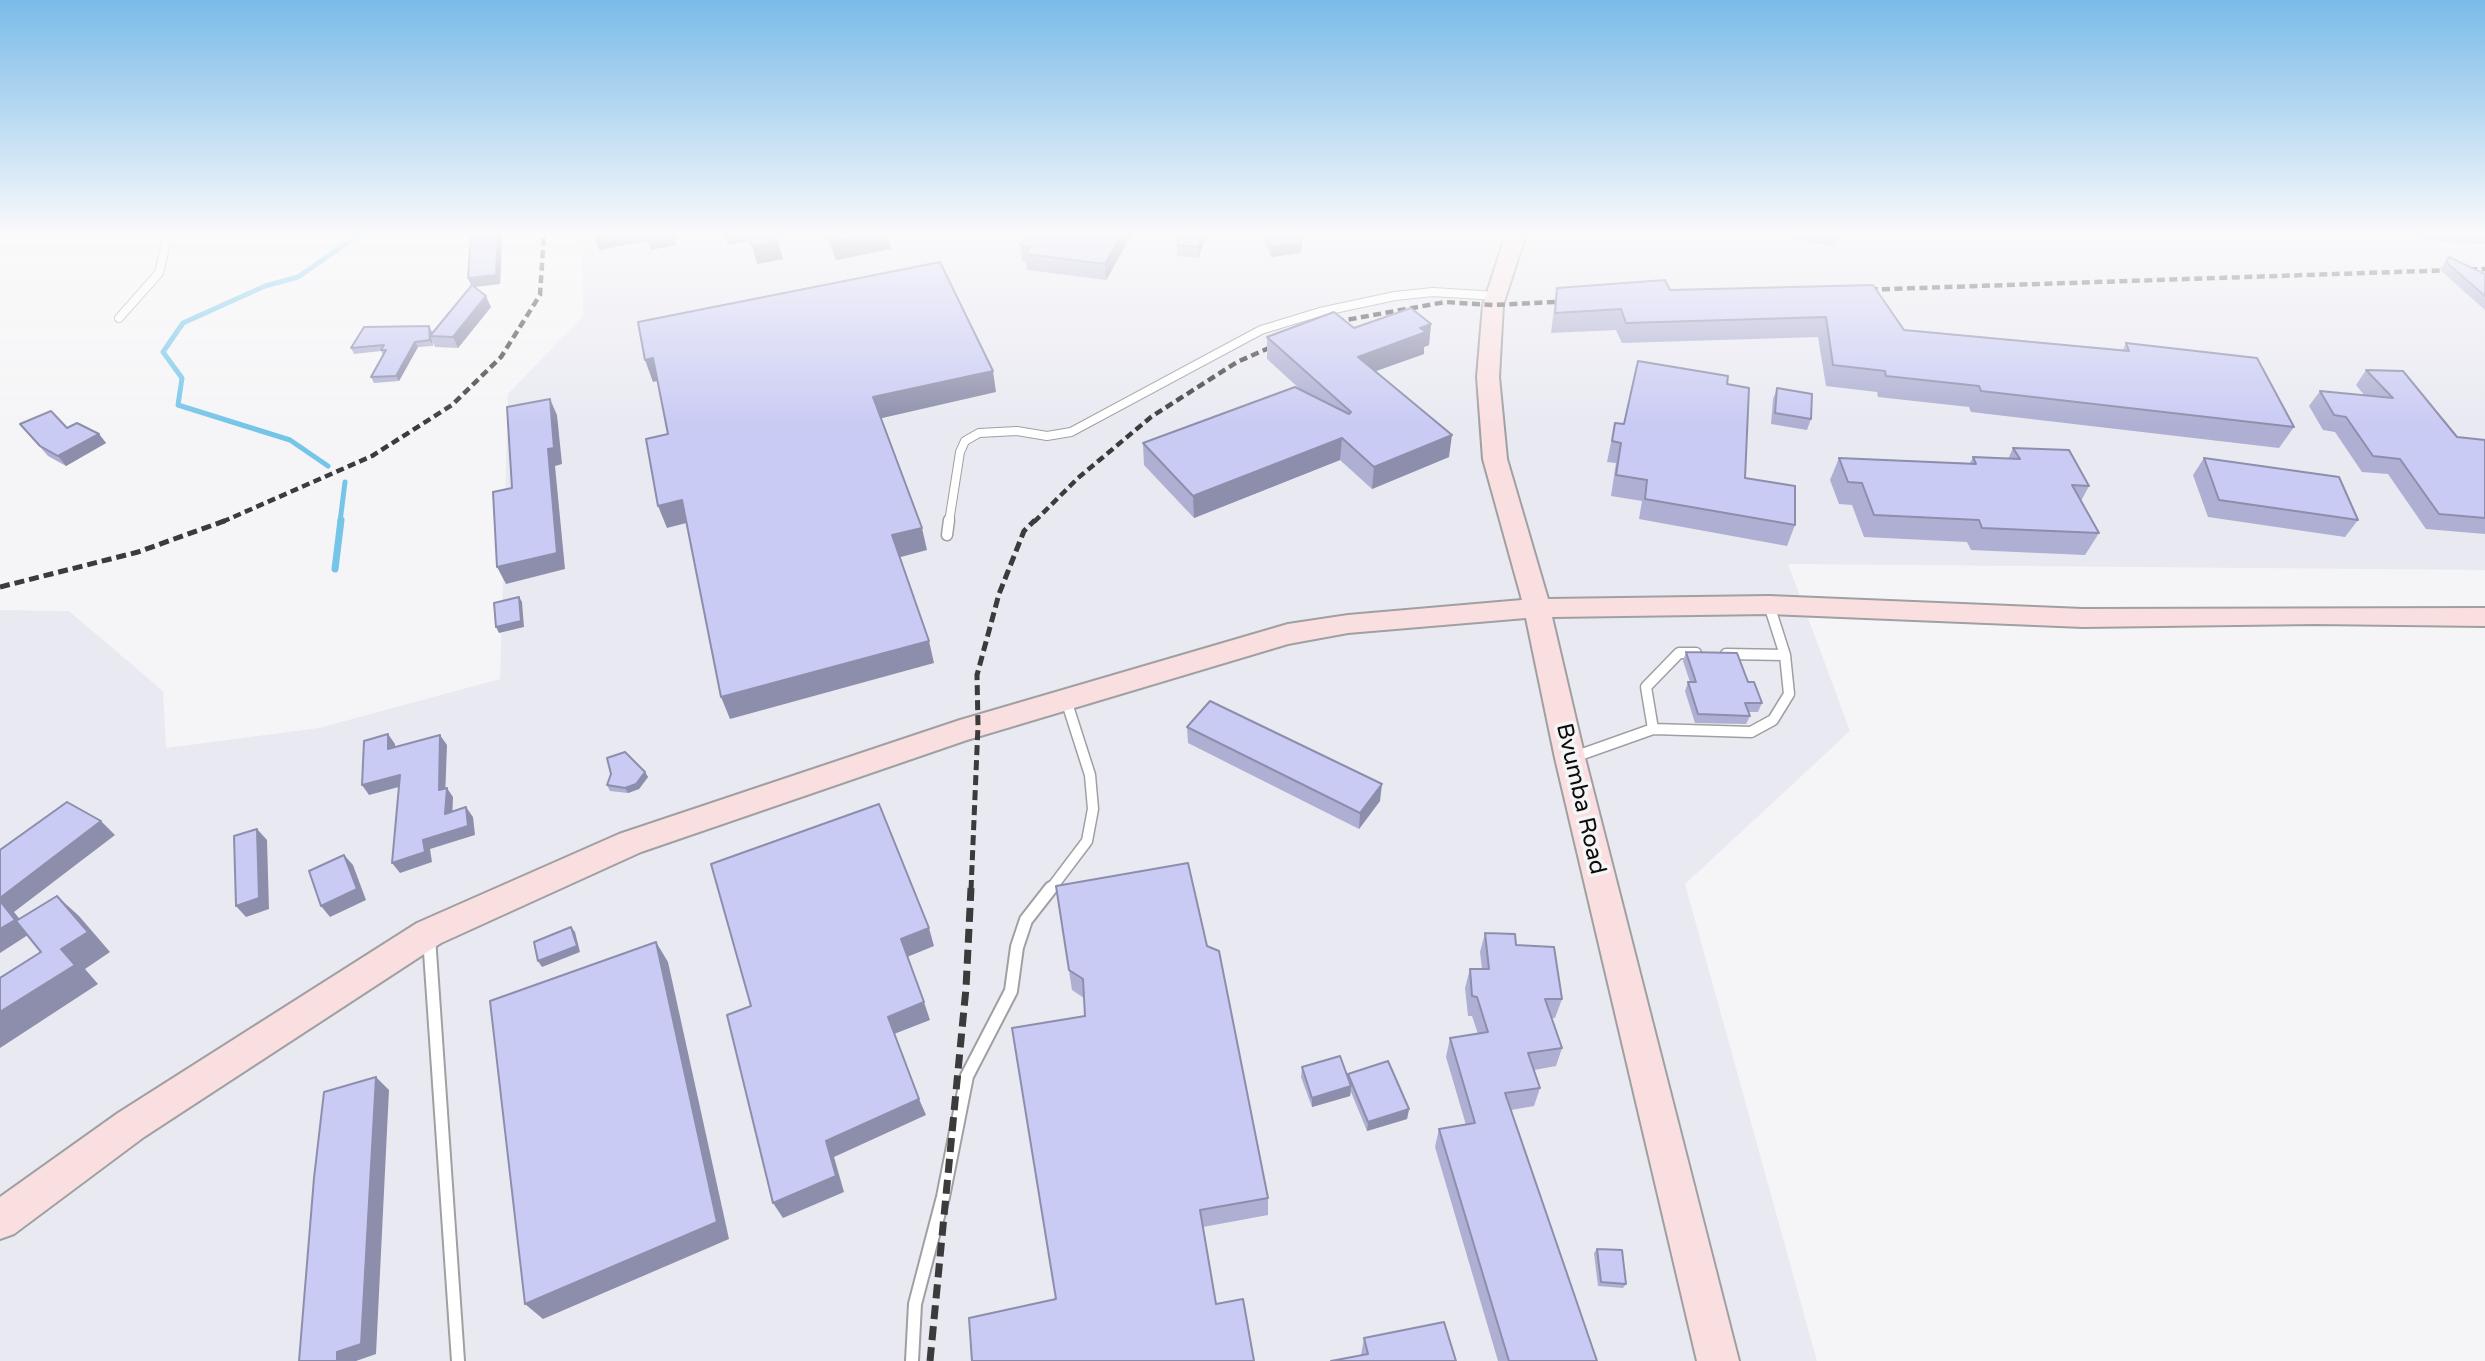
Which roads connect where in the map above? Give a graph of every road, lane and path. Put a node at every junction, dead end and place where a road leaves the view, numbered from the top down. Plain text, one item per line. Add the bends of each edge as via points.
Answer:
1 (137, 298) edge
2 (1388, 298) edge
3 (1496, 298) edge
4 (119, 318) dead end
5 (947, 535) dead end
6 (1769, 605) junction
7 (1537, 608) junction
8 (2485, 617) edge
9 (1706, 653) edge
10 (1719, 654) edge
11 (1785, 655) junction
12 (1066, 700) junction
13 (1653, 729) junction
14 (1570, 758) junction
15 (429, 933) junction
16 (0, 1220) edge
17 (458, 1361) edge
18 (912, 1361) edge
19 (1718, 1361) edge

1 - 4 lane
2 - 5 lane via 1262,330 1071,432 1047,436 1017,431 979,433 965,441 960,452
3 - 7 street, Bvumba Road via 1488,377 1490,426
6 - 7 street
6 - 8 street via 2083,618
6 - 11 lane
7 - 12 street via 1348,624 1288,634
7 - 14 street, Bvumba Road
9 - 13 lane via 1679,653 1646,687
10 - 11 lane
11 - 13 lane via 1789,694 1773,720 1751,732
12 - 15 street via 630,843
12 - 18 lane via 1090,775 1093,809 1087,841 1026,920 1011,991 967,1076 943,1197 915,1304
13 - 14 lane
14 - 19 street, Bvumba Road
15 - 16 street via 131,1125
15 - 17 lane

